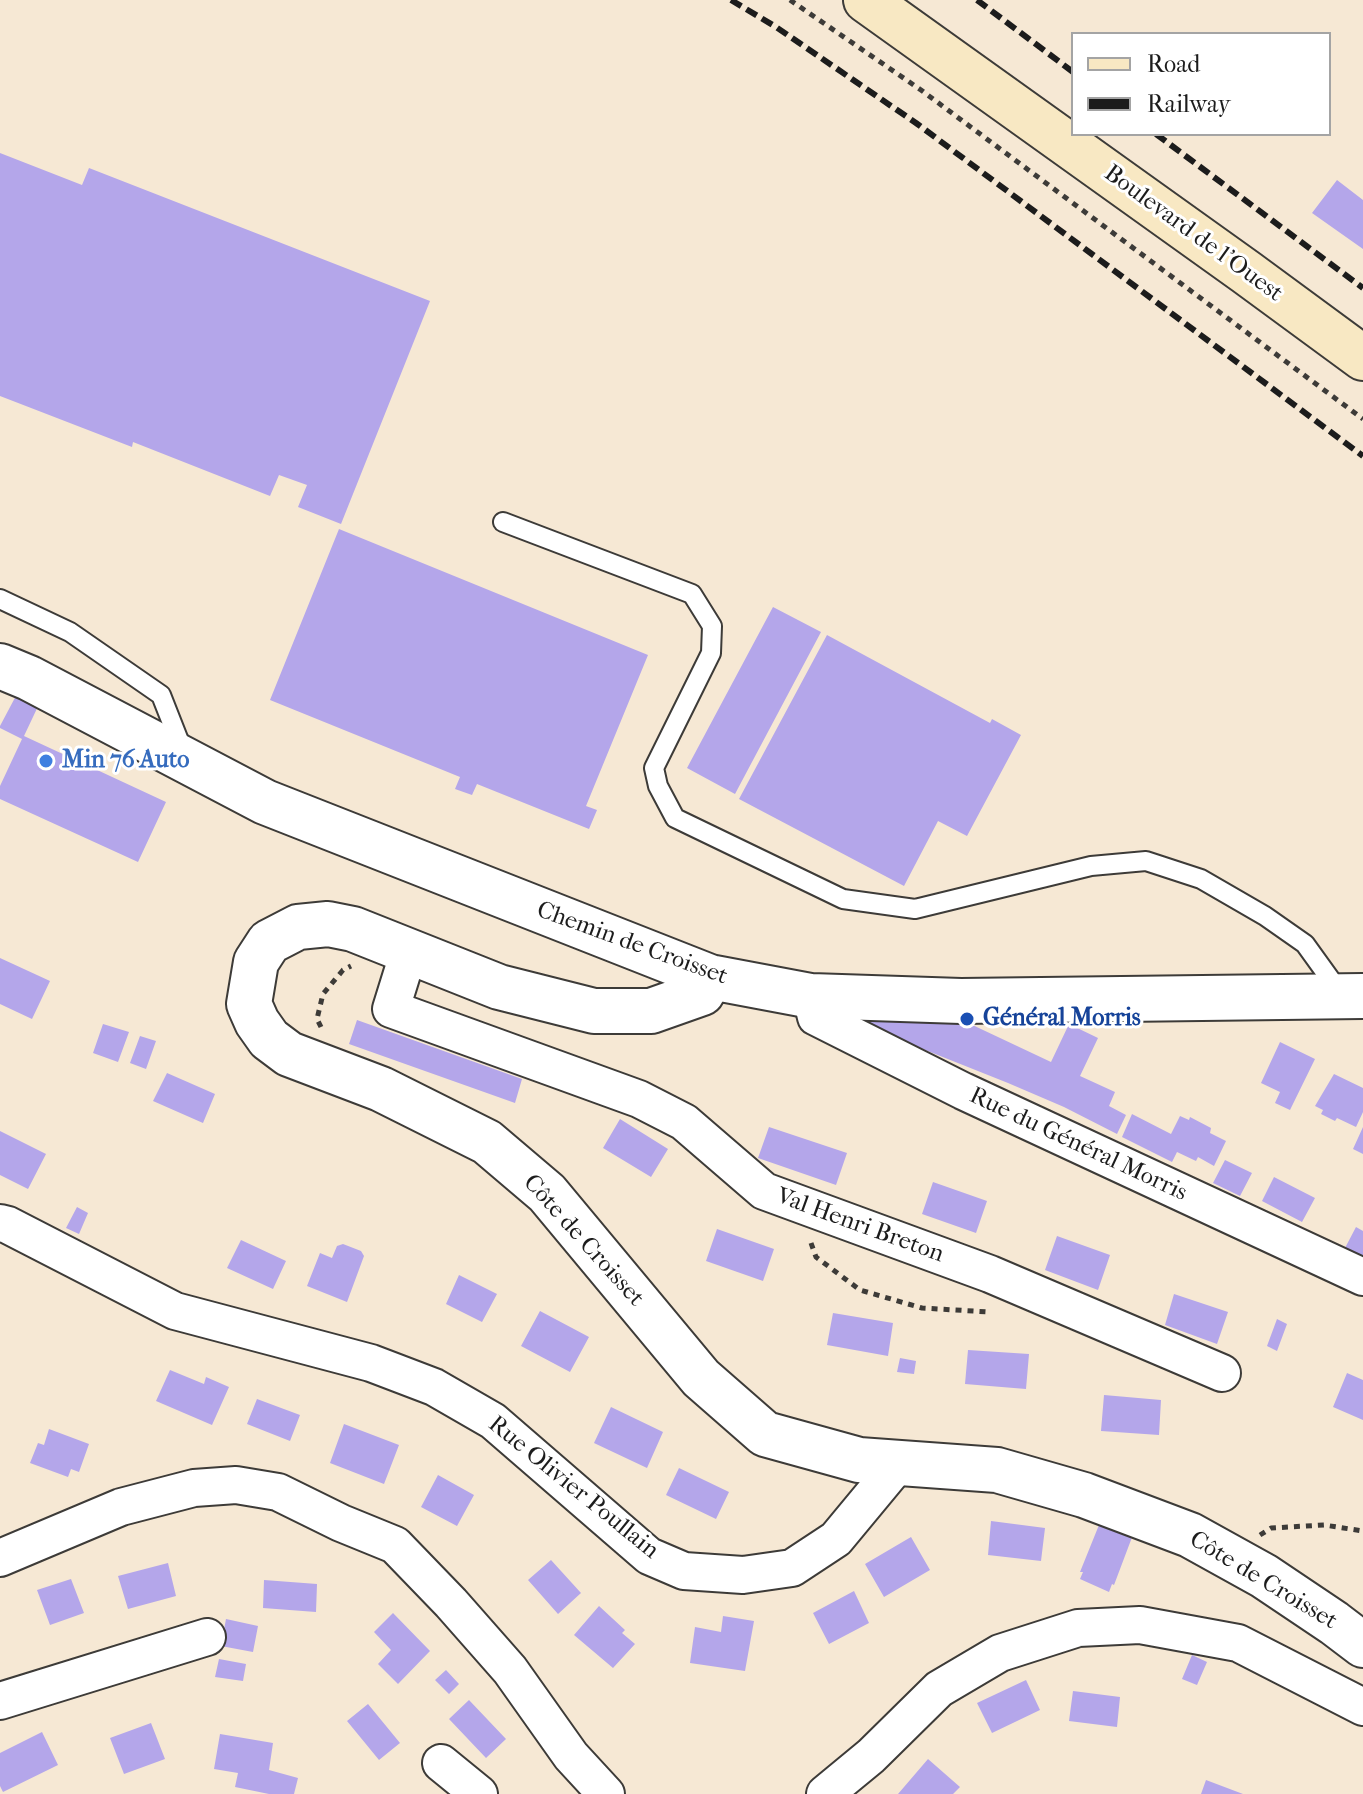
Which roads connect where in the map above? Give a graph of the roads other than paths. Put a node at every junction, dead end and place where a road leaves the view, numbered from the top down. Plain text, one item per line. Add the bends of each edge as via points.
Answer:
1 (866, 0) edge
2 (1363, 358) edge
3 (503, 522) dead end
4 (0, 599) edge
5 (0, 666) edge
6 (187, 761) junction
7 (409, 951) junction
8 (710, 977) junction
9 (811, 996) junction
10 (1353, 996) edge
11 (0, 1223) edge
12 (1363, 1277) edge
13 (1222, 1373) dead end
14 (899, 1463) junction
15 (0, 1558) edge
16 (207, 1637) dead end
17 (1363, 1645) edge
18 (0, 1701) edge
19 (1363, 1707) edge
20 (441, 1763) dead end
21 (588, 1787) edge
22 (479, 1794) edge
23 (825, 1794) edge

1 - 2 main road, Boulevard de l'Ouest
3 - 10 lane via 692,594 712,626 711,653 654,768 675,818 843,899 915,909 1091,866 1146,861 1201,879 1265,916 1305,944
4 - 6 lane via 70,632 161,695
5 - 6 street, Chemin de Croisset
6 - 8 street, Chemin de Croisset via 265,802
7 - 8 street, Côte de Croisset via 499,987 594,1011 651,1011 702,993
7 - 13 street, Val Henri Breton via 391,1009 639,1099 684,1122 764,1191 990,1274
7 - 14 street, Côte de Croisset via 353,929 328,924 298,927 269,942 256,962 249,1004 269,1039 289,1054 381,1089 487,1142 547,1193 701,1378 765,1434 859,1460
8 - 9 street, Chemin de Croisset
9 - 10 street, Chemin de Croisset via 961,1001
9 - 12 street, Rue du Général Morris via 815,1016 856,1037
11 - 14 street, Rue Olivier Poullain via 175,1311 371,1363 434,1387 493,1421 649,1556 684,1571 743,1575 792,1568 836,1539
14 - 17 street, Côte de Croisset via 997,1470 1084,1495 1190,1535 1264,1576
15 - 21 street via 121,1507 194,1488 236,1485 278,1492 395,1545 510,1670
16 - 18 street
19 - 23 street via 1238,1643 1140,1625 1078,1628 1000,1653 939,1689
20 - 22 street

